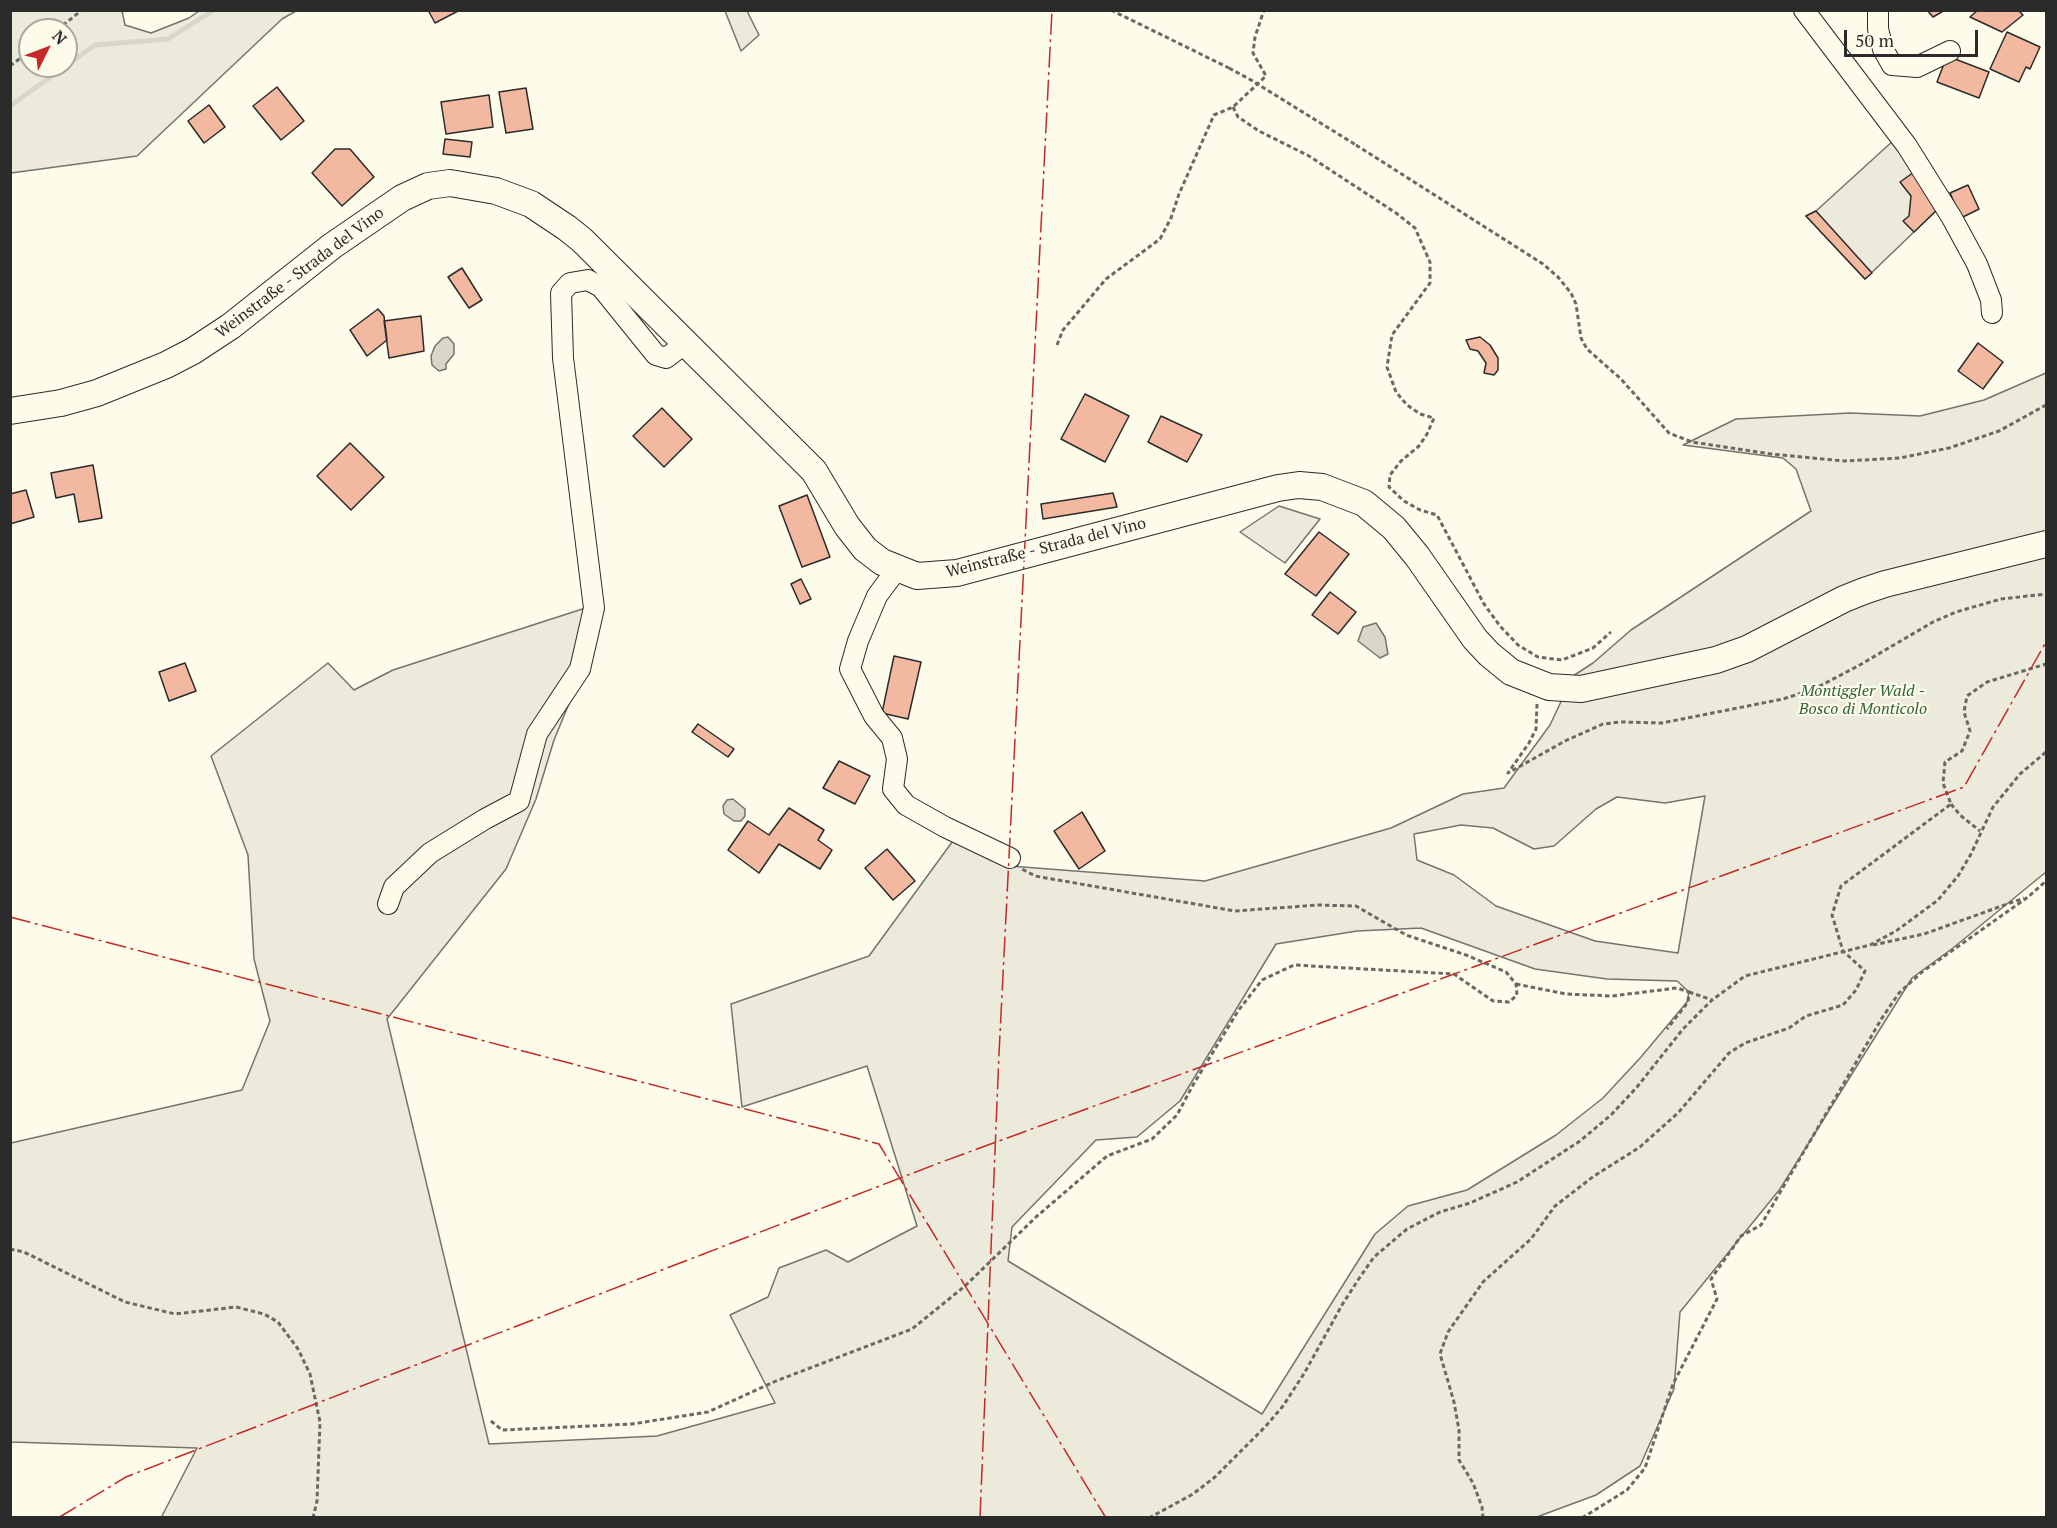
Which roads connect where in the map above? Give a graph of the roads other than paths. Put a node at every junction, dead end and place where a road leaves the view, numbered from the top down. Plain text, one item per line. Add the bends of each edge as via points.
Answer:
1 (1804, 10) edge
2 (1878, 10) edge
3 (1950, 51) dead end
4 (1992, 313) dead end
5 (686, 343) junction
6 (10, 411) edge
7 (2046, 544) edge
8 (897, 569) junction
9 (1010, 858) road end
10 (388, 904) dead end

1 - 4 lane via 1908,146 1977,264
2 - 3 lane via 1883,49 1892,65 1917,67
5 - 6 main road, Weinstraße - Strada del Vino via 567,228 531,204 496,191 450,183 428,186 402,198 332,246 231,326 166,365 97,393
5 - 8 main road, Weinstraße - Strada del Vino via 814,471 865,549
5 - 10 lane via 666,358 656,355 601,287 588,280 570,283 561,293 563,358 594,608 580,669 537,735 519,801 430,853 394,887
7 - 8 main road, Weinstraße - Strada del Vino via 1864,591 1747,649 1716,660 1581,689 1549,687 1511,672 1475,639 1389,523 1364,503 1322,488 1278,488 957,573 917,576
8 - 9 lane via 878,596 850,669 874,716 892,738 897,759 893,789 906,805

